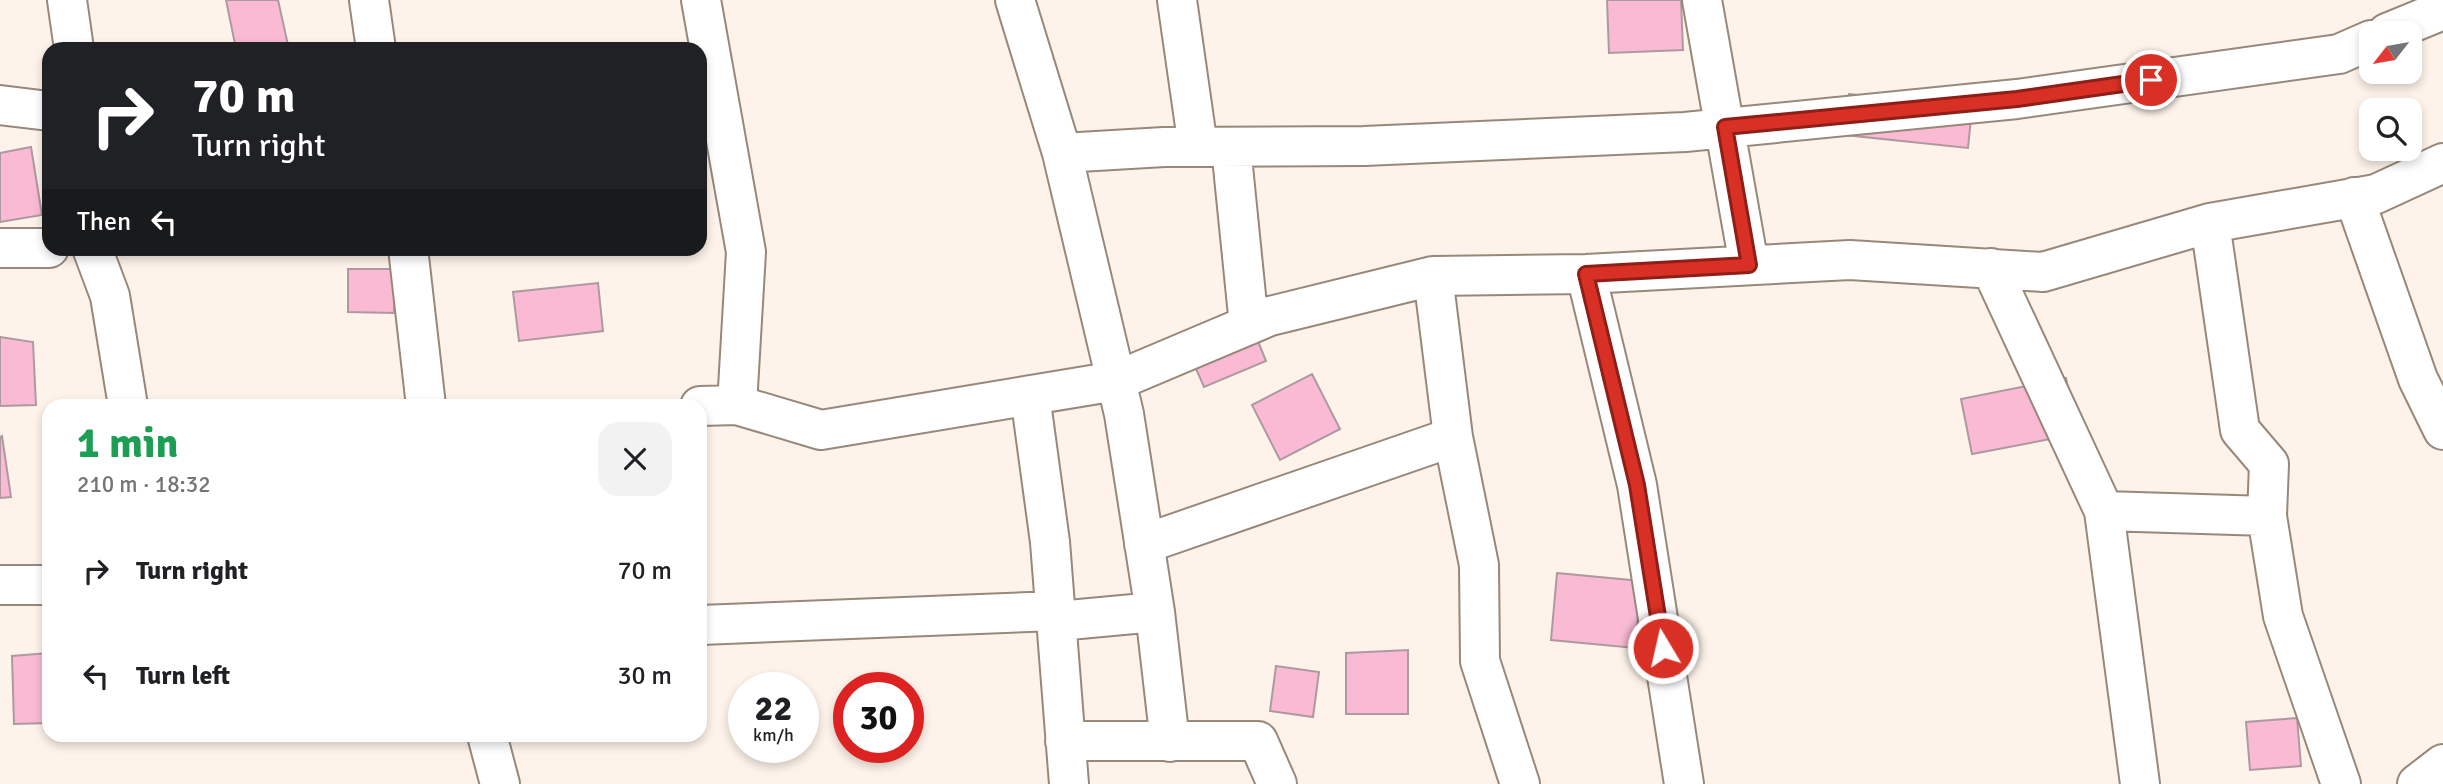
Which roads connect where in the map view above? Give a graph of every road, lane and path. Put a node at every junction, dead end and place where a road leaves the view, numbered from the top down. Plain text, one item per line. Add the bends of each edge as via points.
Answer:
1 (67, 0) edge
2 (369, 0) edge
3 (701, 0) edge
4 (1016, 0) edge
5 (1177, 0) edge
6 (1702, 0) edge
7 (2443, 9) edge
8 (2415, 21) edge
9 (73, 42) edge
10 (375, 42) edge
11 (2359, 45) edge
12 (0, 106) edge
13 (42, 110) edge
14 (1725, 127) junction
15 (1215, 147) junction
16 (1062, 153) junction
17 (2443, 163) edge
18 (2354, 197) junction
19 (2210, 223) junction
20 (0, 248) edge
21 (42, 248) edge
22 (95, 256) edge
23 (409, 256) edge
24 (1749, 265) junction
25 (1992, 268) junction
26 (1586, 274) junction
27 (1433, 276) junction
28 (1249, 325) junction
29 (1116, 381) junction
30 (1030, 395) junction
31 (127, 399) edge
32 (425, 399) edge
33 (737, 405) junction
34 (707, 406) edge
35 (2443, 430) edge
36 (1453, 437) junction
37 (2104, 511) junction
38 (2267, 516) junction
39 (1144, 544) junction
40 (0, 585) edge
41 (42, 585) edge
42 (1055, 611) junction
43 (1155, 612) junction
44 (707, 625) edge
45 (1065, 741) junction
46 (1170, 741) junction
47 (489, 742) edge
48 (2443, 764) edge
49 (500, 784) edge
50 (1069, 784) edge
51 (1277, 784) edge
52 (1520, 784) edge
53 (1684, 784) edge
54 (2140, 784) edge
55 (2340, 784) edge
56 (2417, 784) edge

1 - 9 street
2 - 10 street
3 - 33 street via 746,252
4 - 16 street
5 - 15 street
6 - 14 street
7 - 8 street
11 - 14 street via 2339,54 2017,99
12 - 13 street
14 - 15 street via 1364,146
14 - 24 street
15 - 16 street
15 - 28 street
16 - 29 street
17 - 18 street via 2376,194
18 - 19 street
18 - 35 street via 2418,380
19 - 25 street via 2043,272
19 - 38 street via 2240,430 2269,464
20 - 21 street
22 - 31 street via 110,296
23 - 32 street
24 - 25 street via 1850,260
24 - 26 street
25 - 37 street
26 - 27 street
26 - 53 street via 1637,485
27 - 28 street
27 - 36 street
28 - 29 street
29 - 30 street
29 - 39 street
30 - 33 street via 821,430
30 - 42 street
33 - 34 street
36 - 39 street
36 - 52 street via 1479,565 1480,661
37 - 38 street
37 - 54 street
38 - 55 street via 2283,616
39 - 43 street
40 - 41 street
42 - 43 street via 1069,620
42 - 44 street
42 - 45 street
43 - 46 street
45 - 46 street
45 - 50 street
46 - 51 street via 1258,741
47 - 49 street
48 - 56 street

